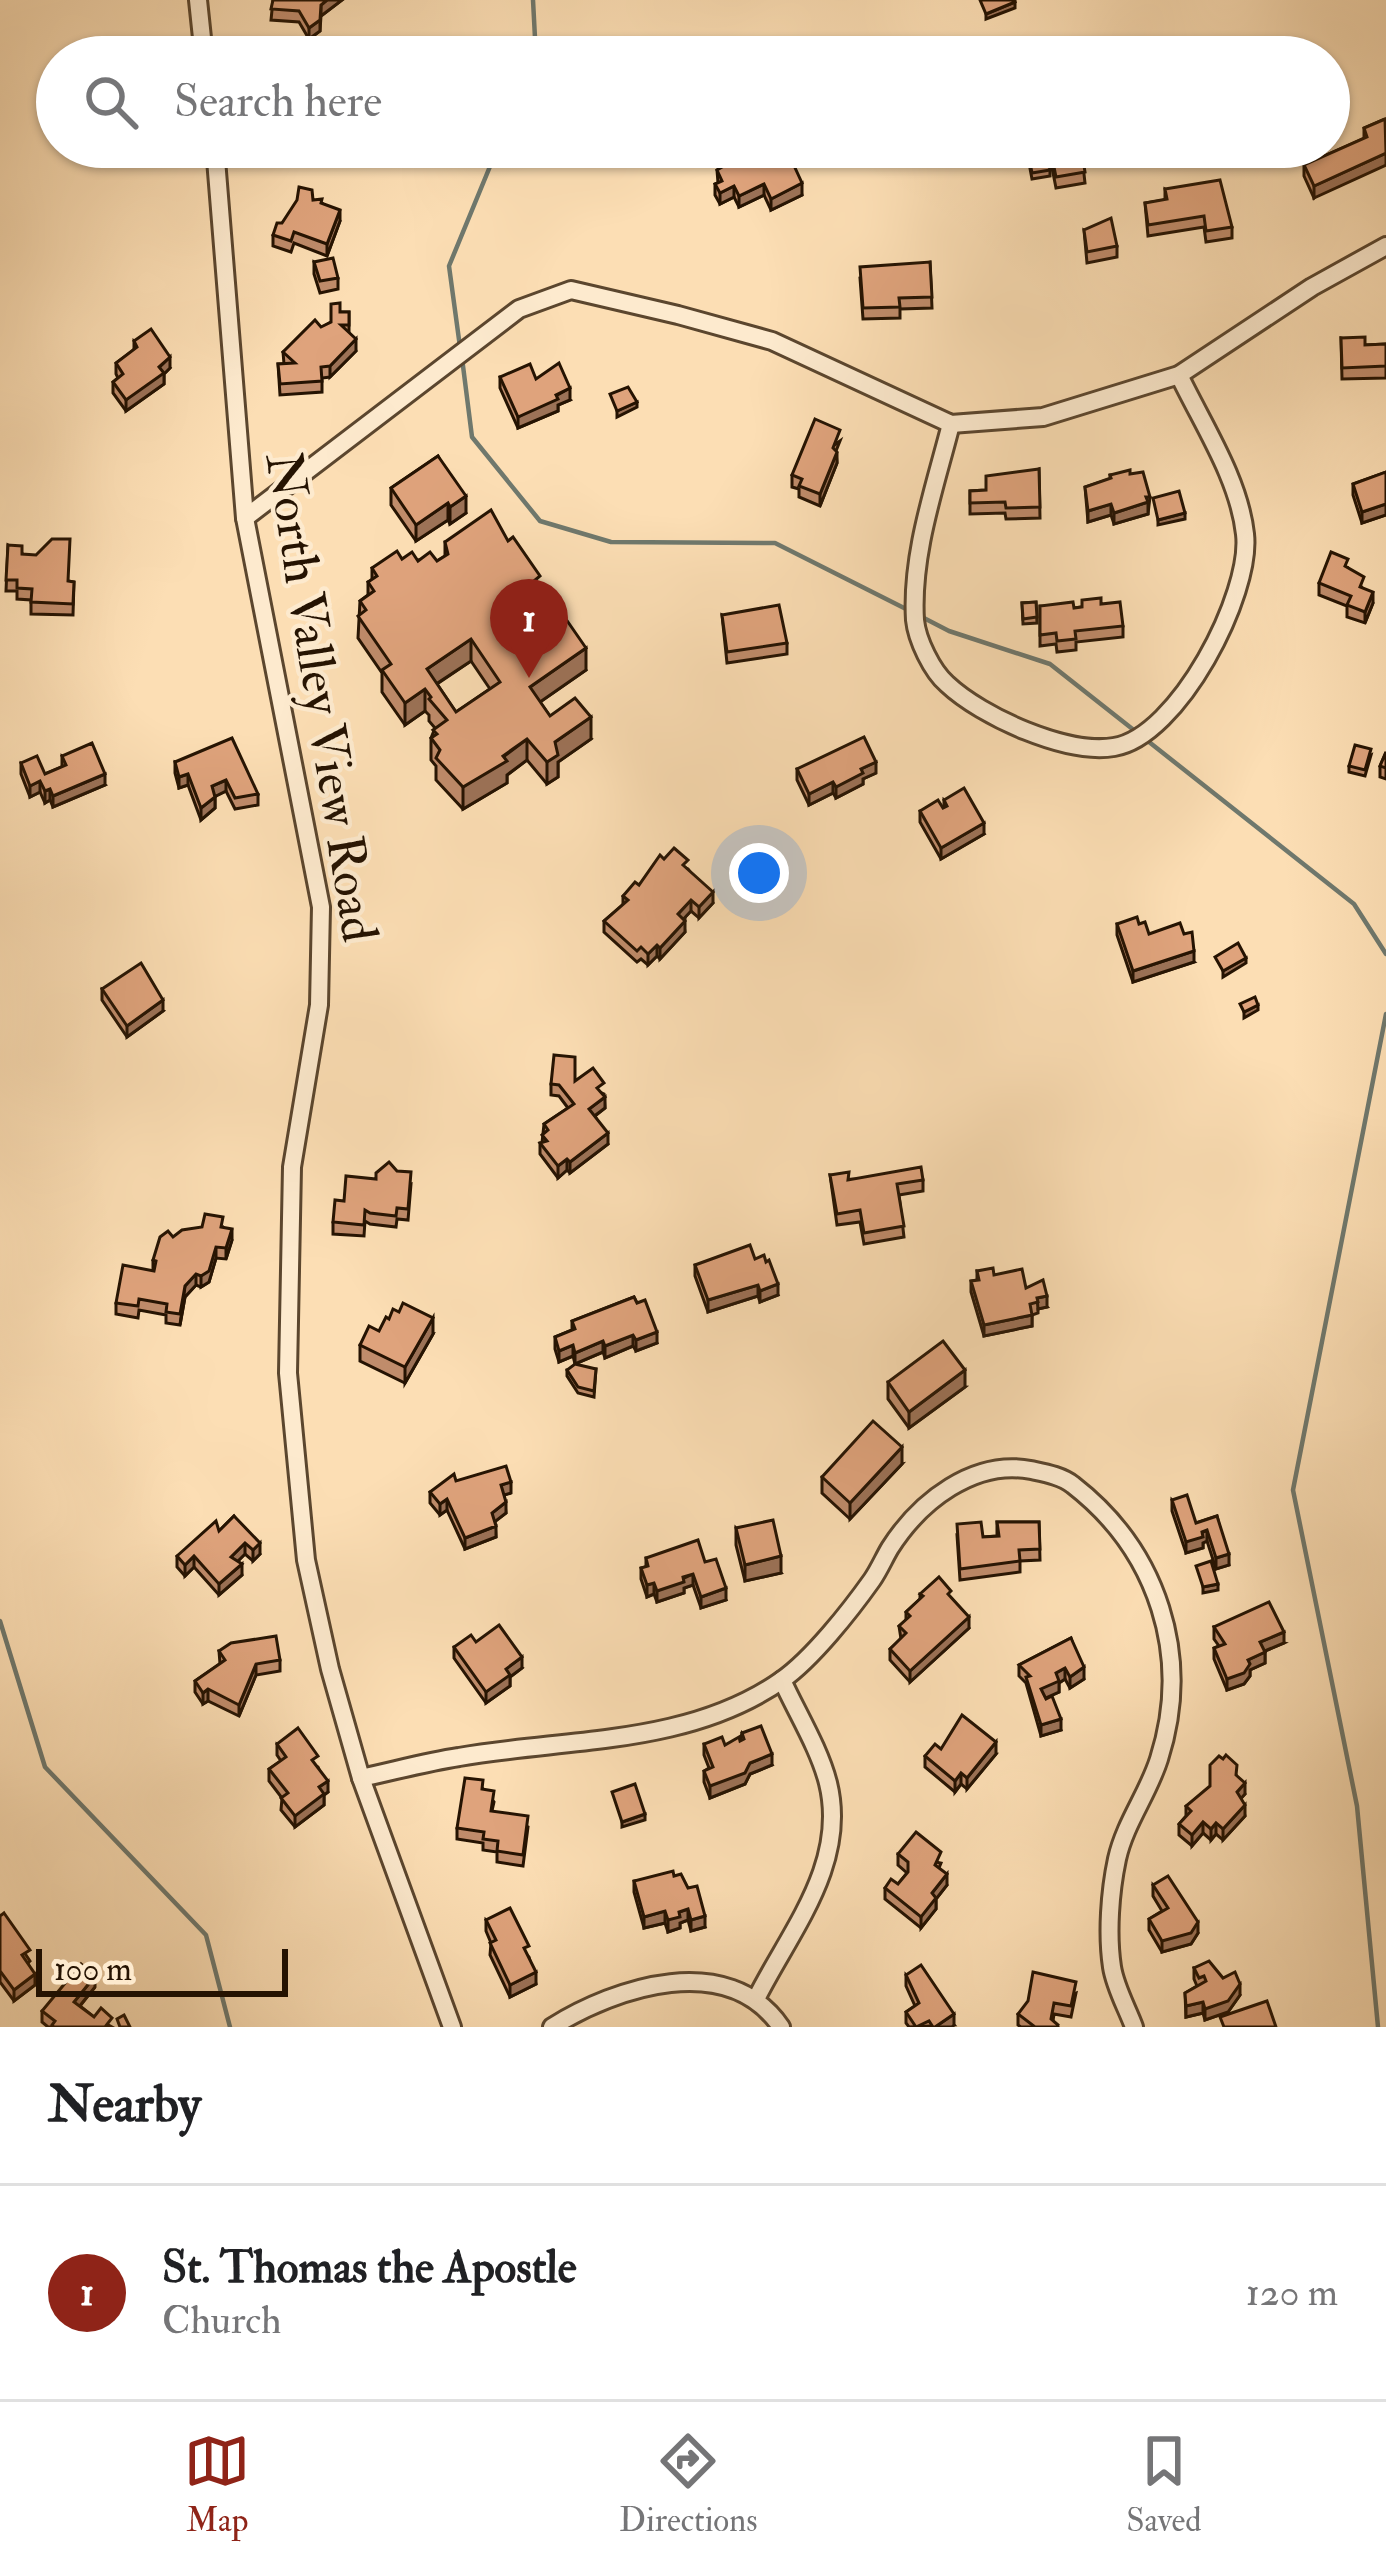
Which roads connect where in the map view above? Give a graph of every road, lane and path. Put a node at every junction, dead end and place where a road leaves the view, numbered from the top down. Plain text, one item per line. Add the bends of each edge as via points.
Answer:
1 (198, 0) edge
2 (202, 36) edge
3 (216, 168) edge
4 (1386, 246) edge
5 (1179, 375) junction
6 (950, 424) junction
7 (244, 518) junction
8 (782, 1680) junction
9 (361, 1778) junction
10 (756, 1999) junction
11 (452, 2027) edge
12 (552, 2027) edge
13 (781, 2027) edge
14 (1134, 2027) edge

1 - 2 street
3 - 7 street, North Valley View Road
4 - 5 street
5 - 6 street via 1043,417
5 - 6 street via 1233,487 1246,536 1241,583 1179,699 1137,740 1113,747 1071,747 1001,719 947,684 931,662 915,623 919,550
6 - 7 street via 772,341 572,290 519,309
7 - 9 street, North Valley View Road via 321,907 319,1005 292,1167 287,1373 306,1560
8 - 9 street via 657,1732
8 - 10 street via 827,1779 834,1822 826,1865
8 - 14 street via 874,1578 916,1514 967,1476 1006,1465 1042,1472 1068,1480 1102,1510 1145,1570 1168,1627 1173,1700 1111,1894 1112,1969
9 - 11 street, North Valley View Road
10 - 12 street via 665,1981 615,1994
10 - 13 street

